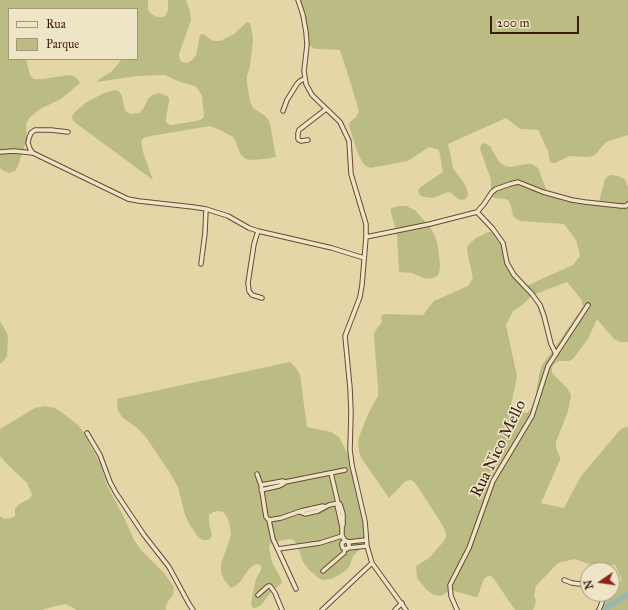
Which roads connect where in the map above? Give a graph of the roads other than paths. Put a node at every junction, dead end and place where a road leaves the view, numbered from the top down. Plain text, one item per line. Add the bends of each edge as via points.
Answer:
1 (298, 0) edge
2 (304, 79) junction
3 (326, 109) junction
4 (283, 111) dead end
5 (68, 132) dead end
6 (308, 140) dead end
7 (0, 152) edge
8 (33, 153) junction
9 (628, 204) edge
10 (206, 209) junction
11 (477, 212) junction
12 (258, 231) junction
13 (366, 237) junction
14 (364, 258) junction
15 (201, 264) dead end
16 (262, 298) dead end
17 (588, 304) dead end
18 (556, 354) junction
19 (87, 433) dead end
20 (345, 470) dead end
21 (331, 473) junction
22 (257, 474) dead end
23 (261, 487) junction
24 (338, 503) junction
25 (269, 520) junction
26 (342, 536) junction
27 (366, 540) junction
28 (358, 541) junction
29 (347, 542) junction
30 (367, 546) junction
31 (360, 547) junction
32 (347, 548) junction
33 (278, 550) junction
34 (372, 563) junction
35 (323, 570) dead end
36 (564, 580) dead end
37 (580, 584) edge
38 (296, 589) dead end
39 (258, 594) dead end
40 (402, 603) junction
41 (194, 610) edge
42 (282, 610) edge
43 (322, 610) edge
44 (395, 610) edge
45 (406, 610) edge
46 (457, 610) edge

1 - 2 street via 303,14 307,45
2 - 3 street via 312,95
2 - 4 street via 297,84
3 - 6 street via 299,130 298,139
3 - 13 street via 340,122 349,142 351,174 364,215
5 - 8 street via 35,130 31,133 28,143
7 - 8 street
8 - 10 street via 128,199
9 - 11 street via 621,206 572,200 518,182 496,189
10 - 12 street via 228,216
10 - 15 street
11 - 13 street
11 - 18 street via 501,239 507,263 514,275 540,305
12 - 14 street
12 - 16 street via 248,283 249,292
13 - 14 street
14 - 27 street via 360,297 345,336 350,388 350,450 365,521
17 - 18 street, Rua Nico Mello
18 - 46 street, Rua Nico Mello via 548,366 532,416 493,481 469,548 450,585
19 - 41 street via 100,455 116,493 169,567
20 - 21 street
21 - 23 street
21 - 24 street
22 - 23 street
23 - 25 street via 266,517
24 - 25 street
24 - 26 street via 343,514
25 - 33 street via 272,539
26 - 29 street
26 - 33 street via 320,543
27 - 28 street
27 - 30 street
28 - 29 street
28 - 31 street
29 - 32 street via 350,545
29 - 32 street via 343,542 342,546
30 - 31 street
30 - 34 street
31 - 32 street
32 - 35 street
33 - 38 street
34 - 40 street
34 - 43 street
36 - 37 street
39 - 42 street via 270,586
40 - 44 street
40 - 45 street

